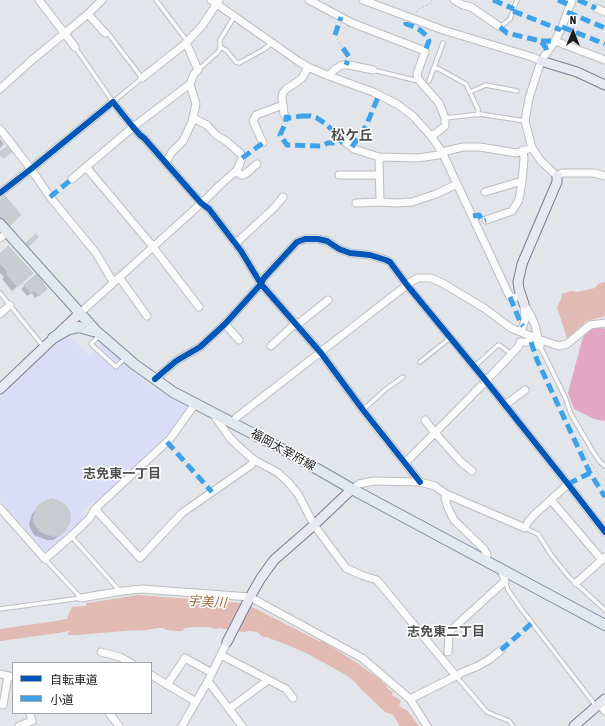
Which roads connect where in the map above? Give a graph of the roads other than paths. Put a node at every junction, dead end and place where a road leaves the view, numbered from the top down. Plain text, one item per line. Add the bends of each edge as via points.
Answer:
1 (39, 0) edge
2 (102, 0) edge
3 (156, 0) edge
4 (309, 0) edge
5 (362, 0) edge
6 (454, 0) edge
7 (517, 0) edge
8 (572, 0) edge
9 (216, 1) edge
10 (466, 3) edge
11 (596, 8) dead end
12 (605, 12) edge
13 (88, 14) junction
14 (234, 17) junction
15 (500, 27) joint
16 (104, 33) joint
17 (65, 34) junction
18 (555, 41) junction
19 (186, 42) junction
20 (443, 43) dead end
21 (272, 44) junction
22 (220, 47) junction
23 (76, 48) joint
24 (542, 60) junction
25 (605, 60) edge
26 (308, 67) junction
27 (434, 68) junction
28 (198, 70) junction
29 (373, 70) joint
30 (329, 76) junction
31 (142, 78) junction
32 (418, 80) junction
33 (429, 81) dead end
34 (190, 84) junction
35 (605, 85) edge
36 (0, 89) edge
37 (517, 91) dead end
38 (470, 92) junction
39 (112, 102) junction
40 (283, 106) junction
41 (478, 115) junction
42 (286, 116) dead end
43 (193, 118) junction
44 (445, 118) junction
45 (525, 121) junction
46 (133, 127) junction
47 (0, 129) edge
48 (431, 136) junction
49 (343, 140) dead end
50 (263, 143) dead end
51 (532, 148) junction
52 (523, 150) junction
53 (442, 152) junction
54 (379, 157) junction
55 (166, 162) junction
56 (257, 164) dead end
57 (86, 167) junction
58 (31, 169) junction
59 (237, 170) junction
60 (380, 174) junction
61 (339, 175) dead end
62 (557, 176) junction
63 (605, 176) edge
64 (72, 179) dead end
65 (522, 181) junction
66 (457, 184) junction
67 (485, 192) dead end
68 (0, 193) edge
69 (284, 197) dead end
70 (380, 202) junction
71 (201, 203) junction
72 (356, 203) dead end
73 (486, 220) dead end
74 (2, 231) edge
75 (235, 244) junction
76 (152, 247) junction
77 (119, 277) junction
78 (113, 282) junction
79 (261, 284) junction
80 (407, 285) junction
81 (0, 293) edge
82 (328, 300) dead end
83 (522, 300) junction
84 (10, 305) junction
85 (199, 307) dead end
86 (80, 312) junction
87 (0, 314) edge
88 (147, 316) dead end
89 (605, 323) edge
90 (225, 324) junction
91 (296, 324) junction
92 (521, 332) junction
93 (98, 333) junction
94 (53, 338) junction
95 (450, 338) junction
96 (239, 340) dead end
97 (539, 343) junction
98 (271, 346) dead end
99 (44, 347) junction
100 (321, 353) junction
101 (511, 354) junction
102 (125, 357) junction
103 (420, 362) dead end
104 (474, 367) junction
105 (403, 377) dead end
106 (155, 379) junction
107 (486, 381) junction
108 (0, 389) edge
109 (525, 390) dead end
110 (196, 404) junction
111 (505, 405) junction
112 (363, 410) junction
113 (212, 413) junction
114 (424, 420) dead end
115 (232, 423) junction
116 (435, 433) junction
117 (254, 460) junction
118 (406, 463) junction
119 (605, 466) edge
120 (472, 472) dead end
121 (420, 482) junction
122 (568, 484) junction
123 (352, 489) junction
124 (446, 494) junction
125 (551, 500) junction
126 (0, 508) edge
127 (95, 509) junction
128 (314, 525) junction
129 (525, 528) junction
130 (605, 532) edge
131 (71, 536) junction
132 (604, 558) edge
133 (45, 559) junction
134 (486, 562) junction
135 (501, 569) junction
136 (505, 581) junction
137 (576, 583) junction
138 (118, 592) junction
139 (81, 598) junction
140 (248, 602) junction
141 (0, 609) edge
142 (605, 610) edge
143 (605, 625) edge
144 (227, 642) joint
145 (501, 650) dead end
146 (101, 652) dead end
147 (448, 652) joint
148 (221, 655) junction
149 (443, 661) junction
150 (129, 662) edge
151 (212, 673) junction
152 (0, 674) edge
153 (10, 676) edge
154 (152, 676) edge
155 (456, 676) junction
156 (268, 680) junction
157 (208, 682) junction
158 (167, 685) junction
159 (293, 698) dead end
160 (410, 699) junction
161 (196, 702) junction
162 (4, 705) dead end
163 (601, 705) edge
164 (229, 709) junction
165 (30, 714) edge
166 (110, 714) edge
167 (238, 725) edge
168 (19, 726) edge
169 (119, 726) edge
170 (182, 726) edge
171 (427, 726) edge
172 (513, 726) edge
173 (574, 726) edge

1 - 17 street
2 - 13 street
3 - 19 lane
4 - 32 street via 352,23 425,51 417,74
5 - 24 street via 443,30
6 - 10 street
7 - 15 lane via 510,19
8 - 18 street
9 - 14 street
9 - 19 street via 202,26
10 - 15 street
11 - 12 street
13 - 16 street
13 - 17 street
14 - 21 street
14 - 22 lane via 220,40
16 - 31 lane via 107,32
17 - 23 street
17 - 36 street
18 - 24 street
18 - 25 street
19 - 28 street
19 - 31 street
20 - 27 lane
21 - 22 lane via 239,63
21 - 26 street
22 - 28 lane via 219,51
23 - 39 lane
24 - 35 street
24 - 45 street via 529,98
26 - 30 street
26 - 40 street via 302,78 283,93
27 - 33 lane
27 - 38 lane via 466,84
28 - 34 street
29 - 30 street via 342,65
29 - 32 lane
30 - 48 street via 397,104 413,116
31 - 39 lane
32 - 44 street via 439,103
34 - 43 street via 196,104
34 - 46 street
37 - 38 lane via 486,85
38 - 41 lane
39 - 46 street
39 - 58 street
40 - 42 street
40 - 50 street via 256,115 254,121
41 - 44 lane
41 - 45 lane
43 - 55 street via 183,141
43 - 59 street via 207,125 216,136 240,154 242,158
44 - 48 street via 445,126
45 - 51 street
46 - 55 street
46 - 57 street
47 - 58 street
48 - 53 street
49 - 54 street via 354,149
51 - 52 street
51 - 62 street
52 - 53 street via 516,152 463,147
52 - 65 street
53 - 54 street via 418,158
53 - 66 street
54 - 60 street
55 - 71 street
56 - 59 street via 244,174
57 - 64 street
57 - 76 street
58 - 68 street
58 - 78 street via 50,198 96,253
59 - 71 street
60 - 61 street
60 - 70 street
62 - 63 street via 562,173 594,173
62 - 83 street via 557,182 521,268 518,282
65 - 67 street
65 - 73 street via 519,200 512,211
66 - 70 street via 412,202
66 - 83 street via 510,297
69 - 75 street
70 - 72 street
71 - 75 street via 209,209
71 - 76 street
74 - 86 main road, 福岡太宰府線
75 - 79 street
76 - 77 street
76 - 85 street
77 - 78 street
77 - 88 street
78 - 86 street
79 - 80 street via 297,242 318,239 327,241 339,250 370,255 390,262
79 - 90 street
79 - 91 street
80 - 92 street via 418,278 431,278
80 - 95 street
80 - 100 street
81 - 84 lane
82 - 91 street
83 - 92 street via 526,320
83 - 97 street via 533,320
84 - 87 street
84 - 99 lane
86 - 93 main road, 福岡太宰府線
86 - 94 street
89 - 97 street via 590,324 567,344 558,346
90 - 96 street
90 - 106 street via 200,347 176,361
91 - 98 street
91 - 100 street
92 - 97 street
93 - 94 main road via 80,327 69,328
93 - 102 main road, 福岡太宰府線
93 - 102 lane via 91,344 116,367
94 - 99 street
95 - 103 lane
95 - 104 street
97 - 101 street via 520,342
97 - 119 lane via 571,414 592,450
99 - 108 street
100 - 112 street
100 - 115 street
101 - 104 lane via 498,345
101 - 107 street
102 - 106 main road, 福岡太宰府線
104 - 107 street
105 - 112 lane
106 - 110 main road, 福岡太宰府線
107 - 111 street
107 - 116 street
109 - 111 street
110 - 113 main road, 福岡太宰府線
110 - 127 street via 170,439
111 - 122 street
112 - 118 street
113 - 115 main road, 福岡太宰府線
113 - 117 street via 230,438
114 - 116 street
115 - 123 main road, 福岡太宰府線
116 - 118 street
116 - 120 street
117 - 127 street via 251,465 182,513 140,558
117 - 128 street via 277,472 288,482 298,494
118 - 121 street
121 - 123 street via 373,481 359,484
121 - 124 street via 435,486
122 - 125 street
122 - 130 street
123 - 128 street
123 - 134 main road, 福岡太宰府線
124 - 129 street
124 - 134 street via 448,508 454,520 484,549 487,555
125 - 129 street via 534,515
125 - 132 street
126 - 133 street
127 - 131 street via 89,519
128 - 140 street via 274,560
128 - 149 street via 346,568 377,580
129 - 137 lane via 538,534 552,556
131 - 133 street
131 - 138 lane
132 - 137 street
133 - 139 lane
134 - 135 main road, 福岡太宰府線
135 - 136 street
135 - 143 main road, 福岡太宰府線
136 - 147 street via 449,632
136 - 163 lane via 522,610
137 - 142 lane
138 - 139 street
138 - 140 street via 142,589
139 - 141 lane
140 - 144 street
140 - 160 street via 362,658
144 - 148 street
145 - 155 street via 478,666
146 - 150 street
147 - 149 lane
148 - 151 street
148 - 156 street
149 - 155 street
151 - 157 street
151 - 158 street via 185,658
152 - 153 street
153 - 162 street
154 - 158 street
155 - 160 street
155 - 172 lane via 487,712 509,721
156 - 159 street via 286,689
156 - 164 street
157 - 161 street
157 - 164 street
158 - 161 street
160 - 171 street
161 - 170 street
163 - 173 street
164 - 167 street
165 - 168 street via 32,721
166 - 169 street

